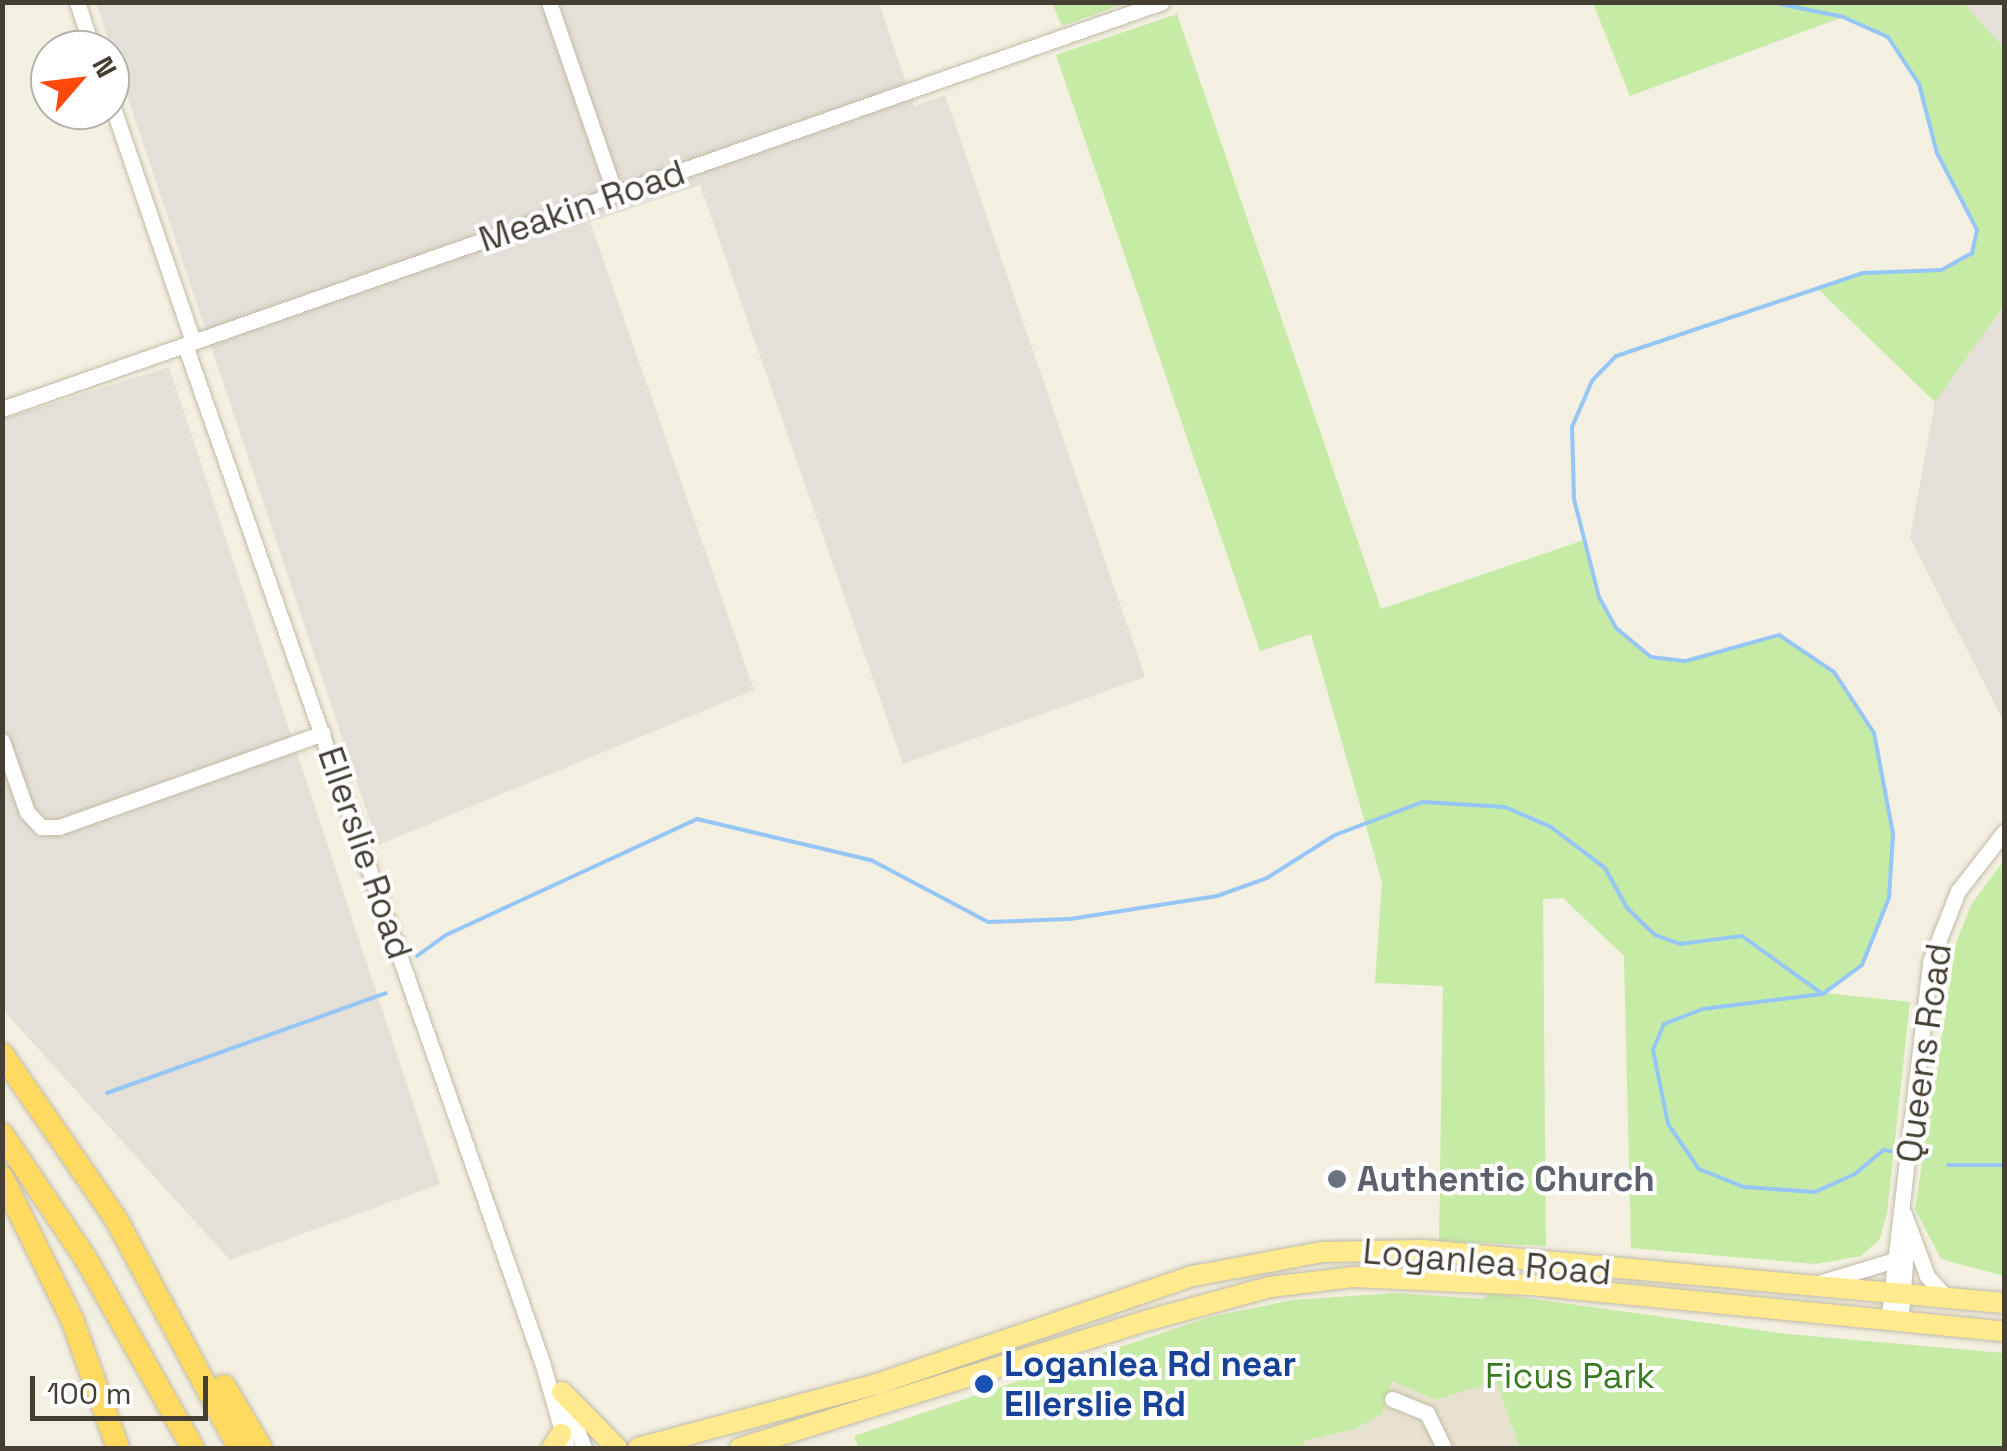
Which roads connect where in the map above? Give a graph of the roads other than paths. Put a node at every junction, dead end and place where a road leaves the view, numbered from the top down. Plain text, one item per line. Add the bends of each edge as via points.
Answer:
1 (77, 2) edge
2 (549, 2) edge
3 (1162, 2) edge
4 (86, 30) edge
5 (120, 130) edge
6 (615, 194) junction
7 (189, 344) junction
8 (2, 409) edge
9 (322, 732) junction
10 (2, 741) edge
11 (2004, 832) edge
12 (2, 1054) edge
13 (2, 1134) edge
14 (2, 1177) edge
15 (1902, 1211) junction
16 (1900, 1234) junction
17 (1890, 1261) junction
18 (1794, 1287) junction
19 (1896, 1295) junction
20 (1947, 1298) junction
21 (2004, 1303) edge
22 (1894, 1322) junction
23 (178, 1329) junction
24 (2004, 1331) edge
25 (542, 1362) junction
26 (562, 1392) junction
27 (1392, 1399) dead end
28 (560, 1444) edge
29 (118, 1448) edge
30 (193, 1448) edge
31 (240, 1448) edge
32 (260, 1448) edge
33 (584, 1448) edge
34 (618, 1448) edge
35 (638, 1448) edge
36 (740, 1448) edge
37 (1444, 1448) edge

1 - 4 street
2 - 6 street
3 - 6 street, Meakin Road
5 - 7 street, Ellerslie Road
6 - 7 street, Meakin Road
7 - 8 street, Meakin Road
7 - 9 street, Ellerslie Road
9 - 10 street via 59,827 41,827 27,812
9 - 25 street, Ellerslie Road
11 - 15 street, Queens Road via 1980,858 1941,926 1924,998
12 - 23 highway via 92,1180
13 - 30 highway via 86,1259
14 - 29 highway via 72,1319
15 - 16 street, Queens Road
15 - 20 street via 1927,1276
16 - 17 street, Queens Road
16 - 19 street, Queens Road via 1906,1252
17 - 18 street
17 - 19 street, Queens Road
18 - 19 main road, Loganlea Road
18 - 35 main road, Loganlea Road via 1423,1250 1280,1257 1148,1290 878,1384
19 - 20 main road, Loganlea Road
19 - 22 street, Queens Road
20 - 21 main road, Loganlea Road
22 - 24 main road, Loganlea Road
22 - 36 main road, Loganlea Road via 1482,1281 1312,1282 1149,1320
23 - 31 highway
23 - 32 highway via 213,1368
25 - 26 street, Ellerslie Road
25 - 28 street, Ellerslie Road
26 - 33 street, Ellerslie Road
26 - 34 main road
27 - 37 street via 1427,1413

